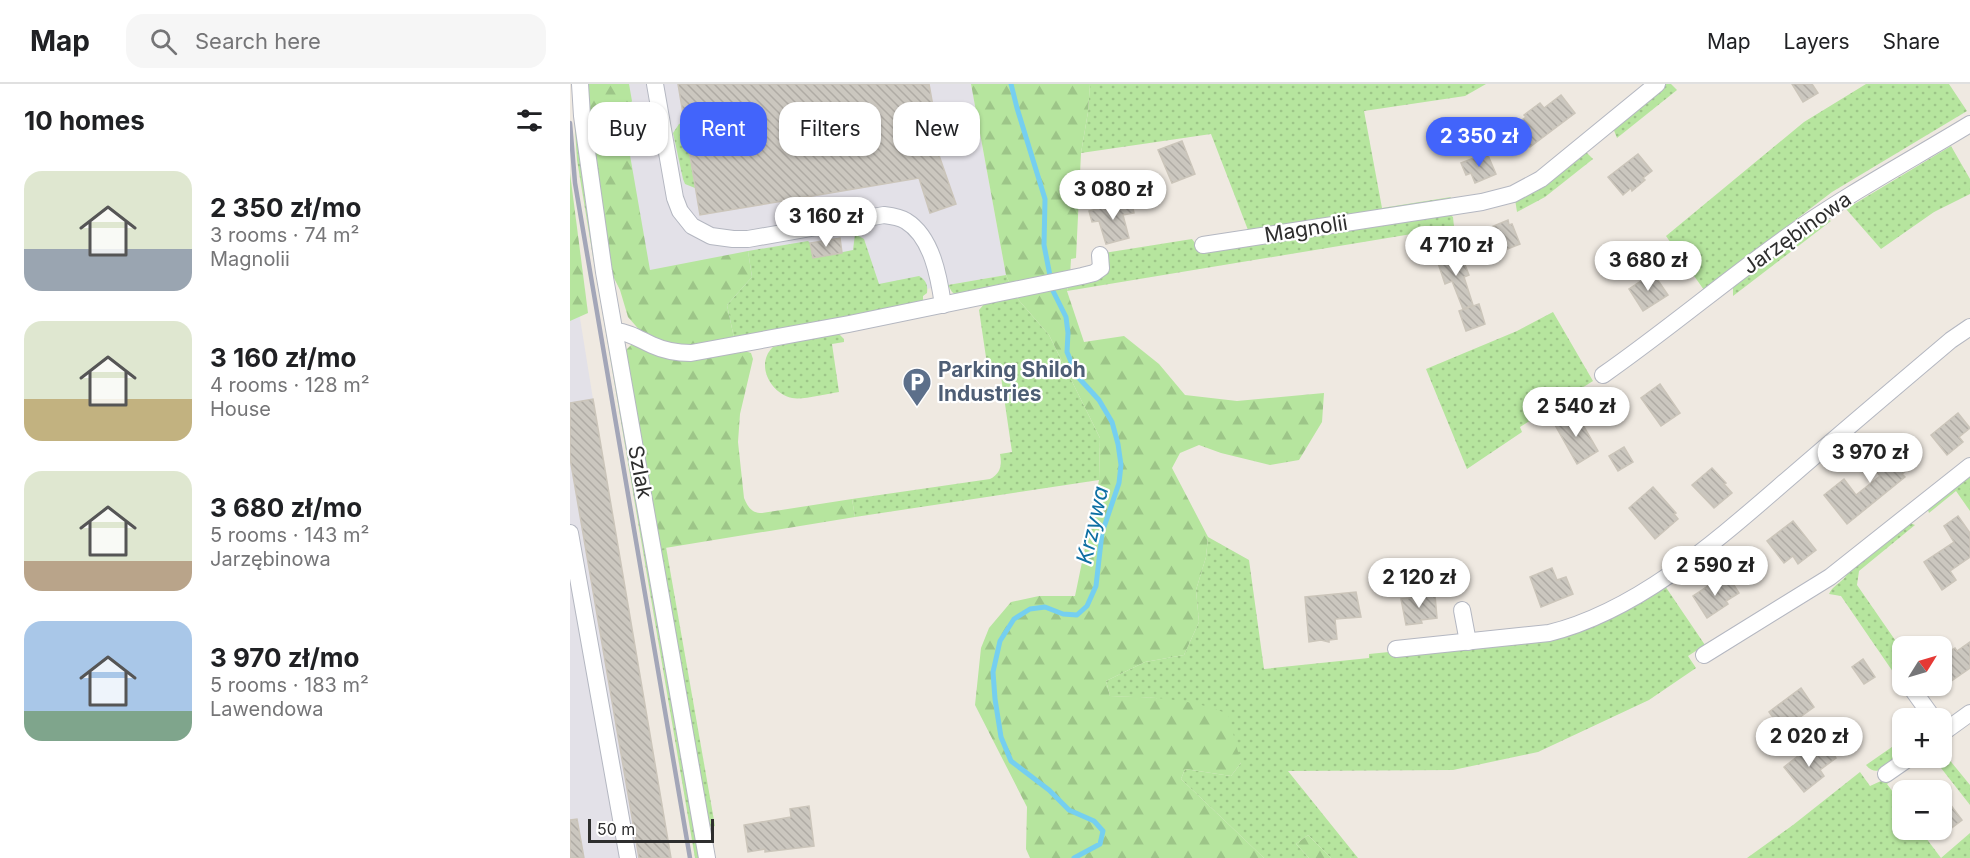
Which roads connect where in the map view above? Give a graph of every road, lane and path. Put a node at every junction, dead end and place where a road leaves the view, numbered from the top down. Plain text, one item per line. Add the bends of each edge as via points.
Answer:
1 (580, 84) edge
2 (655, 84) edge
3 (1657, 84) edge
4 (1970, 124) edge
5 (1203, 245) dead end
6 (1100, 255) dead end
7 (943, 305) junction
8 (1970, 327) edge
9 (615, 331) junction
10 (1603, 375) dead end
11 (1970, 466) edge
12 (570, 533) edge
13 (1462, 610) dead end
14 (1468, 642) junction
15 (1396, 650) dead end
16 (1704, 655) dead end
17 (1970, 713) edge
18 (1952, 726) edge
19 (1895, 768) edge
20 (1886, 774) dead end
21 (628, 858) edge
22 (707, 858) edge

1 - 9 street, Szlak via 591,185
2 - 7 street via 675,198 692,226 711,236 748,239 895,216 906,220 923,238
3 - 5 street, Magnolii via 1541,179 1513,194
4 - 10 street, Jarzębinowa via 1808,223
6 - 7 street via 1101,268 1095,273
7 - 9 street via 691,353 665,350 629,333
8 - 14 street via 1705,550 1635,595 1563,630
9 - 22 street, Szlak
11 - 16 street via 1830,577
12 - 21 street
13 - 14 street
14 - 15 street
17 - 18 street
19 - 20 street

